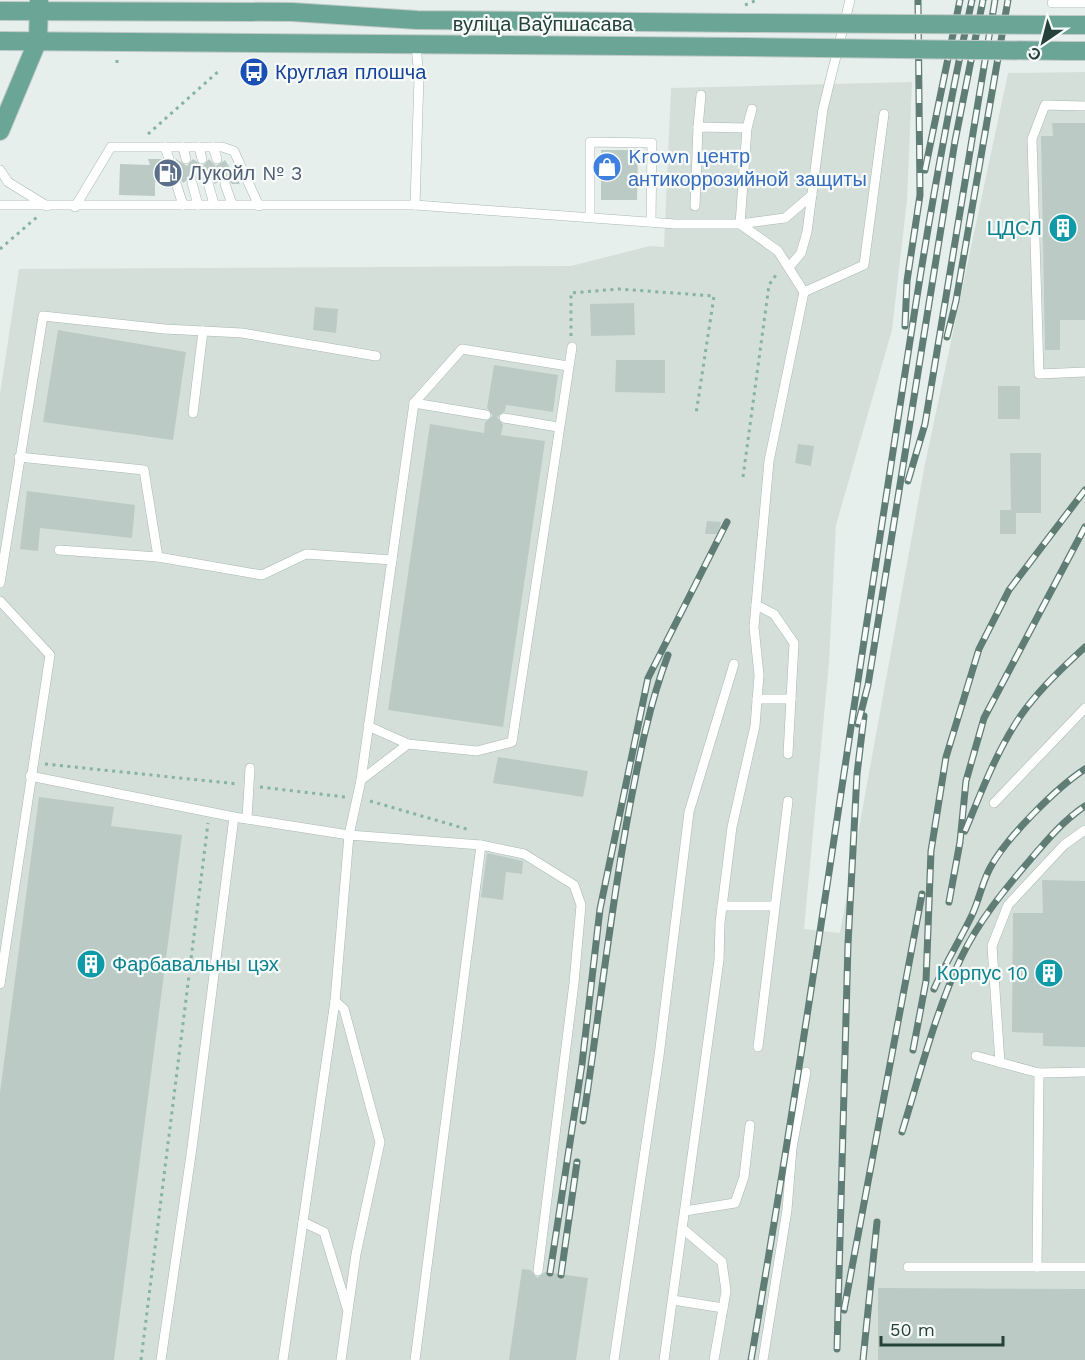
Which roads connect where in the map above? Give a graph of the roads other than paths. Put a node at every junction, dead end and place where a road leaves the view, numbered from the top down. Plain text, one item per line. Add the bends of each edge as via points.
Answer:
1 (850, 0) edge
2 (1052, 3) dead end
3 (1085, 3) edge
4 (40, 5) edge
5 (0, 11) edge
6 (1076, 25) edge
7 (38, 40) junction
8 (0, 41) edge
9 (416, 46) junction
10 (1076, 51) edge
11 (701, 95) dead end
12 (1085, 106) edge
13 (752, 109) dead end
14 (884, 114) dead end
15 (698, 127) junction
16 (747, 128) junction
17 (0, 131) edge
18 (165, 147) junction
19 (183, 147) junction
20 (199, 147) junction
21 (213, 147) junction
22 (169, 159) dead end
23 (186, 159) dead end
24 (202, 159) dead end
25 (217, 159) dead end
26 (0, 170) edge
27 (176, 183) dead end
28 (192, 183) dead end
29 (208, 183) dead end
30 (225, 184) dead end
31 (812, 195) junction
32 (214, 204) junction
33 (232, 204) junction
34 (0, 205) edge
35 (183, 205) junction
36 (198, 205) junction
37 (415, 205) junction
38 (259, 206) junction
39 (695, 206) dead end
40 (49, 207) junction
41 (75, 207) junction
42 (590, 217) junction
43 (651, 222) junction
44 (740, 224) junction
45 (788, 263) junction
46 (804, 292) junction
47 (203, 331) junction
48 (572, 347) road end
49 (376, 356) dead end
50 (568, 366) junction
51 (1085, 372) edge
52 (414, 403) junction
53 (193, 413) dead end
54 (486, 415) dead end
55 (504, 418) dead end
56 (558, 427) junction
57 (19, 457) junction
58 (59, 550) dead end
59 (158, 556) junction
60 (392, 560) junction
61 (0, 583) edge
62 (0, 601) edge
63 (756, 605) junction
64 (734, 664) dead end
65 (757, 699) junction
66 (791, 699) junction
67 (1085, 708) edge
68 (368, 726) junction
69 (408, 744) junction
70 (788, 754) dead end
71 (250, 768) dead end
72 (30, 776) junction
73 (361, 780) junction
74 (788, 801) dead end
75 (994, 803) dead end
76 (234, 817) junction
77 (247, 818) junction
78 (1085, 830) edge
79 (349, 835) junction
80 (481, 845) junction
81 (722, 906) junction
82 (774, 906) junction
83 (0, 984) edge
84 (335, 1001) junction
85 (758, 1047) dead end
86 (976, 1056) dead end
87 (1000, 1063) junction
88 (806, 1072) dead end
89 (1085, 1072) edge
90 (1039, 1073) junction
91 (750, 1125) dead end
92 (685, 1211) junction
93 (303, 1222) junction
94 (682, 1228) junction
95 (908, 1267) dead end
96 (1085, 1267) edge
97 (1037, 1268) junction
98 (538, 1271) dead end
99 (673, 1300) junction
100 (723, 1308) junction
101 (348, 1312) junction
102 (161, 1360) edge
103 (283, 1360) edge
104 (341, 1360) edge
105 (415, 1360) edge
106 (614, 1360) edge
107 (664, 1360) edge
108 (714, 1360) edge
109 (763, 1360) edge

1 - 31 lane via 823,109
2 - 3 lane
4 - 5 main road, вуліца Ваўпшасава
4 - 6 main road, вуліца Ваўпшасава, bridge via 119,13 292,12 417,20 744,14
4 - 7 main road
7 - 8 main road, вуліца Ваўпшасава
7 - 9 main road, вуліца Ваўпшасава
7 - 17 main road
9 - 10 main road, вуліца Ваўпшасава, bridge
9 - 37 lane via 419,77
11 - 15 lane
12 - 51 lane via 1045,105 1032,139 1039,374
13 - 16 lane
14 - 46 lane via 864,265
15 - 16 lane
15 - 39 lane
16 - 44 lane
18 - 19 lane
18 - 22 lane
18 - 41 lane via 111,147
19 - 20 lane
19 - 23 lane
20 - 21 lane
20 - 24 lane
21 - 25 lane
21 - 38 lane via 234,151
26 - 40 lane via 8,182
27 - 35 lane
28 - 36 lane
29 - 32 lane
30 - 33 lane
31 - 44 lane via 785,218
31 - 45 lane via 801,253
32 - 33 lane
32 - 36 lane
33 - 38 lane
34 - 40 lane
35 - 36 lane
35 - 41 lane
37 - 38 lane
37 - 42 lane
40 - 41 lane
42 - 43 lane
42 - 43 lane via 591,142 652,143
43 - 44 lane
44 - 45 lane via 778,250
45 - 46 lane
46 - 63 lane via 769,461
47 - 49 lane via 242,333
47 - 53 lane
47 - 57 lane via 43,316
48 - 50 lane
50 - 52 lane via 462,349
50 - 56 lane
52 - 54 lane
52 - 60 lane
55 - 56 lane
56 - 69 lane via 512,742 477,751
57 - 59 lane via 144,470
57 - 61 lane
58 - 59 lane
59 - 60 lane via 262,575 306,554
60 - 68 lane
62 - 72 lane via 50,655
63 - 65 lane
63 - 66 lane via 774,614 794,643
64 - 106 lane via 689,812 659,1056
65 - 66 lane
65 - 81 lane via 755,726 732,827
66 - 70 lane
67 - 75 lane
68 - 69 lane
68 - 73 lane
69 - 73 lane
71 - 77 lane
72 - 76 lane
72 - 83 lane
73 - 79 lane
74 - 82 lane
76 - 77 lane
76 - 102 lane
77 - 79 lane
78 - 87 lane via 1064,845 1008,905 992,946
79 - 80 lane
79 - 84 lane
80 - 98 lane via 524,854 574,885 581,905
80 - 105 lane
81 - 82 lane
81 - 92 lane via 719,960
82 - 85 lane
84 - 93 lane
84 - 101 lane via 344,1009 380,1142
86 - 87 lane
87 - 90 lane
88 - 109 lane
89 - 90 lane
90 - 97 lane
91 - 92 lane via 744,1177 735,1203
92 - 94 lane
93 - 101 lane via 324,1232
93 - 103 lane
94 - 99 lane
94 - 100 lane via 723,1262
95 - 97 lane
96 - 97 lane
99 - 100 lane
99 - 107 lane
100 - 108 lane
101 - 104 lane

